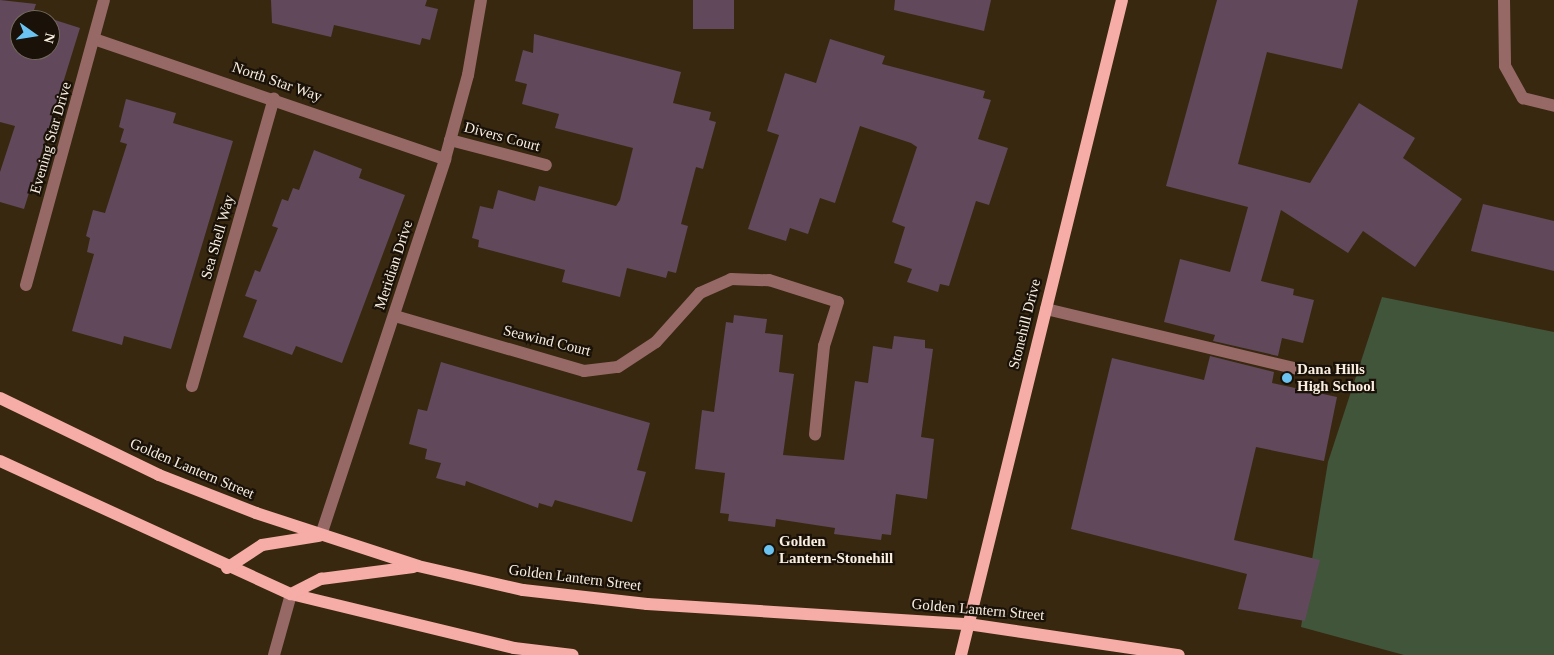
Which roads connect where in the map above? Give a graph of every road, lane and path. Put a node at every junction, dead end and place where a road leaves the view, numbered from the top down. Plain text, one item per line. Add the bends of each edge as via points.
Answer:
1 (104, 0) edge
2 (481, 0) edge
3 (1122, 0) edge
4 (1504, 0) edge
5 (97, 40) junction
6 (274, 98) junction
7 (1554, 106) edge
8 (450, 140) junction
9 (444, 159) junction
10 (546, 165) dead end
11 (26, 285) dead end
12 (1046, 309) junction
13 (395, 316) junction
14 (1302, 370) dead end
15 (192, 386) dead end
16 (0, 398) edge
17 (815, 435) dead end
18 (0, 461) edge
19 (321, 536) junction
20 (418, 566) junction
21 (226, 568) junction
22 (291, 594) junction
23 (968, 624) junction
24 (274, 655) edge
25 (573, 655) edge
26 (961, 655) edge
27 (1179, 655) edge

1 - 5 street, Evening Star Drive
2 - 8 street, Meridian Drive
3 - 12 main road, Stonehill Drive
4 - 7 street via 1505,66 1523,98
5 - 6 street, North Star Way
5 - 11 street, Evening Star Drive
6 - 9 street, North Star Way
6 - 15 street, Sea Shell Way
8 - 9 street, Meridian Drive
8 - 10 street, Divers Court
9 - 13 street, Meridian Drive
12 - 14 street
12 - 23 main road, Stonehill Drive
13 - 17 street, Seawind Court via 584,371 618,366 656,342 700,293 731,279 769,280 838,302 824,346
13 - 19 street, Meridian Drive
16 - 19 main road, Golden Lantern Street via 159,475
18 - 21 main road
19 - 20 main road, Golden Lantern Street
19 - 21 main road via 262,545
20 - 22 main road via 321,580
20 - 23 main road, Golden Lantern Street via 523,590 647,604
21 - 22 main road
22 - 24 street
22 - 25 main road via 514,648
23 - 26 main road, Stonehill Drive
23 - 27 main road, Golden Lantern Street

